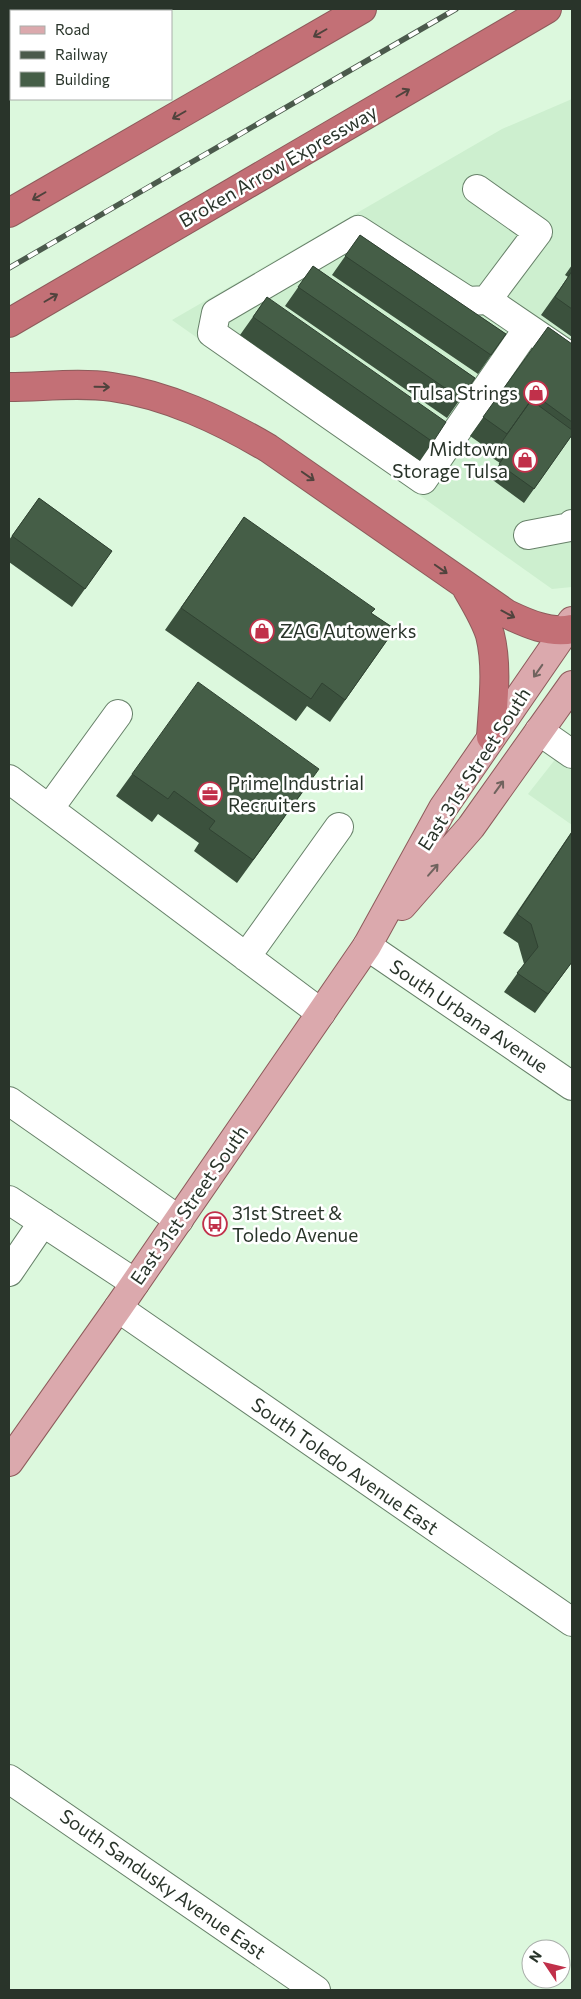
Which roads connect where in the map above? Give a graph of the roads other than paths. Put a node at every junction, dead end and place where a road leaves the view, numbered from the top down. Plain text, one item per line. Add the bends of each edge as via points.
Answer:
1 (362, 9) edge
2 (547, 9) edge
3 (477, 188) dead end
4 (9, 213) edge
5 (300, 264) junction
6 (324, 281) edge
7 (248, 294) junction
8 (487, 300) junction
9 (272, 312) edge
10 (9, 323) edge
11 (528, 328) junction
12 (572, 358) edge
13 (459, 377) edge
14 (9, 387) edge
15 (483, 394) junction
16 (572, 524) edge
17 (528, 535) dead end
18 (467, 588) junction
19 (570, 627) edge
20 (572, 685) edge
21 (118, 714) dead end
22 (539, 731) junction
23 (491, 737) junction
24 (572, 754) edge
25 (9, 778) edge
26 (49, 809) junction
27 (338, 827) dead end
28 (367, 946) junction
29 (246, 957) junction
30 (321, 1013) junction
31 (572, 1086) edge
32 (9, 1101) edge
33 (9, 1200) edge
34 (179, 1220) junction
35 (43, 1222) junction
36 (9, 1272) edge
37 (135, 1282) junction
38 (118, 1308) junction
39 (9, 1462) edge
40 (572, 1622) edge
41 (9, 1779) edge
42 (316, 1990) edge

1 -> 4 highway
10 -> 2 highway, Broken Arrow Expressway
3 - 8 street via 538,232
5 - 6 street
5 - 7 street
5 - 8 street via 358,230 468,301
7 - 9 street
7 - 15 street via 216,313 212,333 423,480 444,431
8 - 11 street
11 - 12 street
11 - 15 street
13 - 15 street
14 -> 18 highway via 111,387 191,409 268,448
16 - 17 street
18 -> 19 highway via 507,614 532,625
18 - 23 highway via 491,644
19 -> 23 main road, East 31st Street South
20 - 22 main road, East 31st Street South
21 - 26 street
22 - 24 street
28 -> 22 main road, East 31st Street South via 471,827
23 - 28 main road, East 31st Street South via 443,808
25 - 26 street
26 - 29 street
27 - 29 street
28 - 30 main road, East 31st Street South
28 - 31 street, South Urbana Avenue
29 - 30 street
30 - 34 main road, East 31st Street South
32 - 34 street
33 - 35 street
34 - 37 main road, East 31st Street South
35 - 36 street
35 - 37 street
37 - 38 main road, East 31st Street South
38 - 39 main road, East 31st Street South
38 - 40 street, South Toledo Avenue East
41 - 42 street, South Sandusky Avenue East

